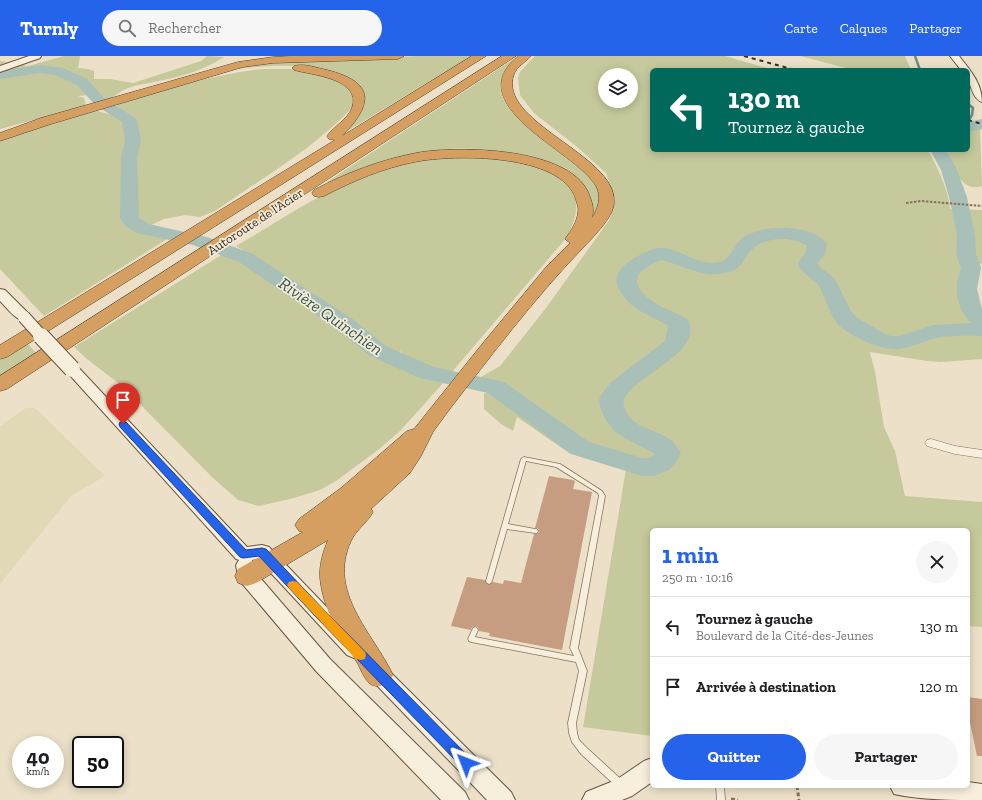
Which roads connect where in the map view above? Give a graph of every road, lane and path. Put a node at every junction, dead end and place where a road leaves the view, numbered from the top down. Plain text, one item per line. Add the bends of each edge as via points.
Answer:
1 (37, 56) edge
2 (398, 56) edge
3 (480, 56) edge
4 (510, 56) edge
5 (525, 56) edge
6 (954, 56) edge
7 (964, 68) edge
8 (0, 69) edge
9 (970, 77) edge
10 (189, 80) junction
11 (982, 99) edge
12 (0, 138) edge
13 (290, 174) junction
14 (906, 203) dead end
15 (982, 206) edge
16 (225, 240) junction
17 (558, 263) junction
18 (0, 293) edge
19 (0, 353) edge
20 (0, 385) edge
21 (425, 427) junction
22 (931, 443) dead end
23 (982, 454) edge
24 (379, 490) junction
25 (505, 526) junction
26 (535, 531) dead end
27 (256, 561) junction
28 (489, 581) dead end
29 (475, 630) dead end
30 (579, 660) junction
31 (379, 675) junction
32 (650, 771) edge
33 (720, 788) edge
34 (797, 788) edge
35 (920, 788) edge
36 (622, 794) edge
37 (982, 795) edge
38 (457, 800) edge
39 (503, 800) edge
40 (594, 800) edge
41 (721, 800) edge
42 (799, 800) edge

1 - 8 main road
2 - 10 highway via 265,61 228,68
3 - 13 highway, Autoroute de l'Acier
4 - 16 highway, Autoroute de l'Acier
5 - 17 highway via 506,78 507,91 513,104 528,120 596,176 604,186 607,197 600,218
6 - 7 main road
9 - 11 main road
10 - 12 highway via 46,121
10 - 13 highway via 244,69 286,67 324,73 341,78 352,85 360,98 356,113 343,129
13 - 19 highway, Autoroute de l'Acier
14 - 15 path via 921,201
16 - 17 highway via 332,186 385,165 430,155 455,152 483,153 515,157 546,166 565,176 579,189 585,201 585,214
16 - 20 highway, Autoroute de l'Acier
17 - 21 highway
18 - 27 main road, bridge
21 - 24 highway via 407,461
21 - 27 highway via 320,516
22 - 23 street
24 - 27 highway via 348,514
24 - 31 highway via 339,541 331,573 339,608
25 - 26 lane
25 - 28 lane
25 - 30 lane via 524,459 558,465 600,492 602,496 574,648
27 - 31 main road
27 - 38 main road via 322,665
29 - 30 lane via 471,639
30 - 36 lane via 583,671 572,723 573,733 576,742
31 - 39 main road
32 - 36 main road
33 - 41 lane
34 - 42 path
35 - 37 main road
36 - 40 main road

